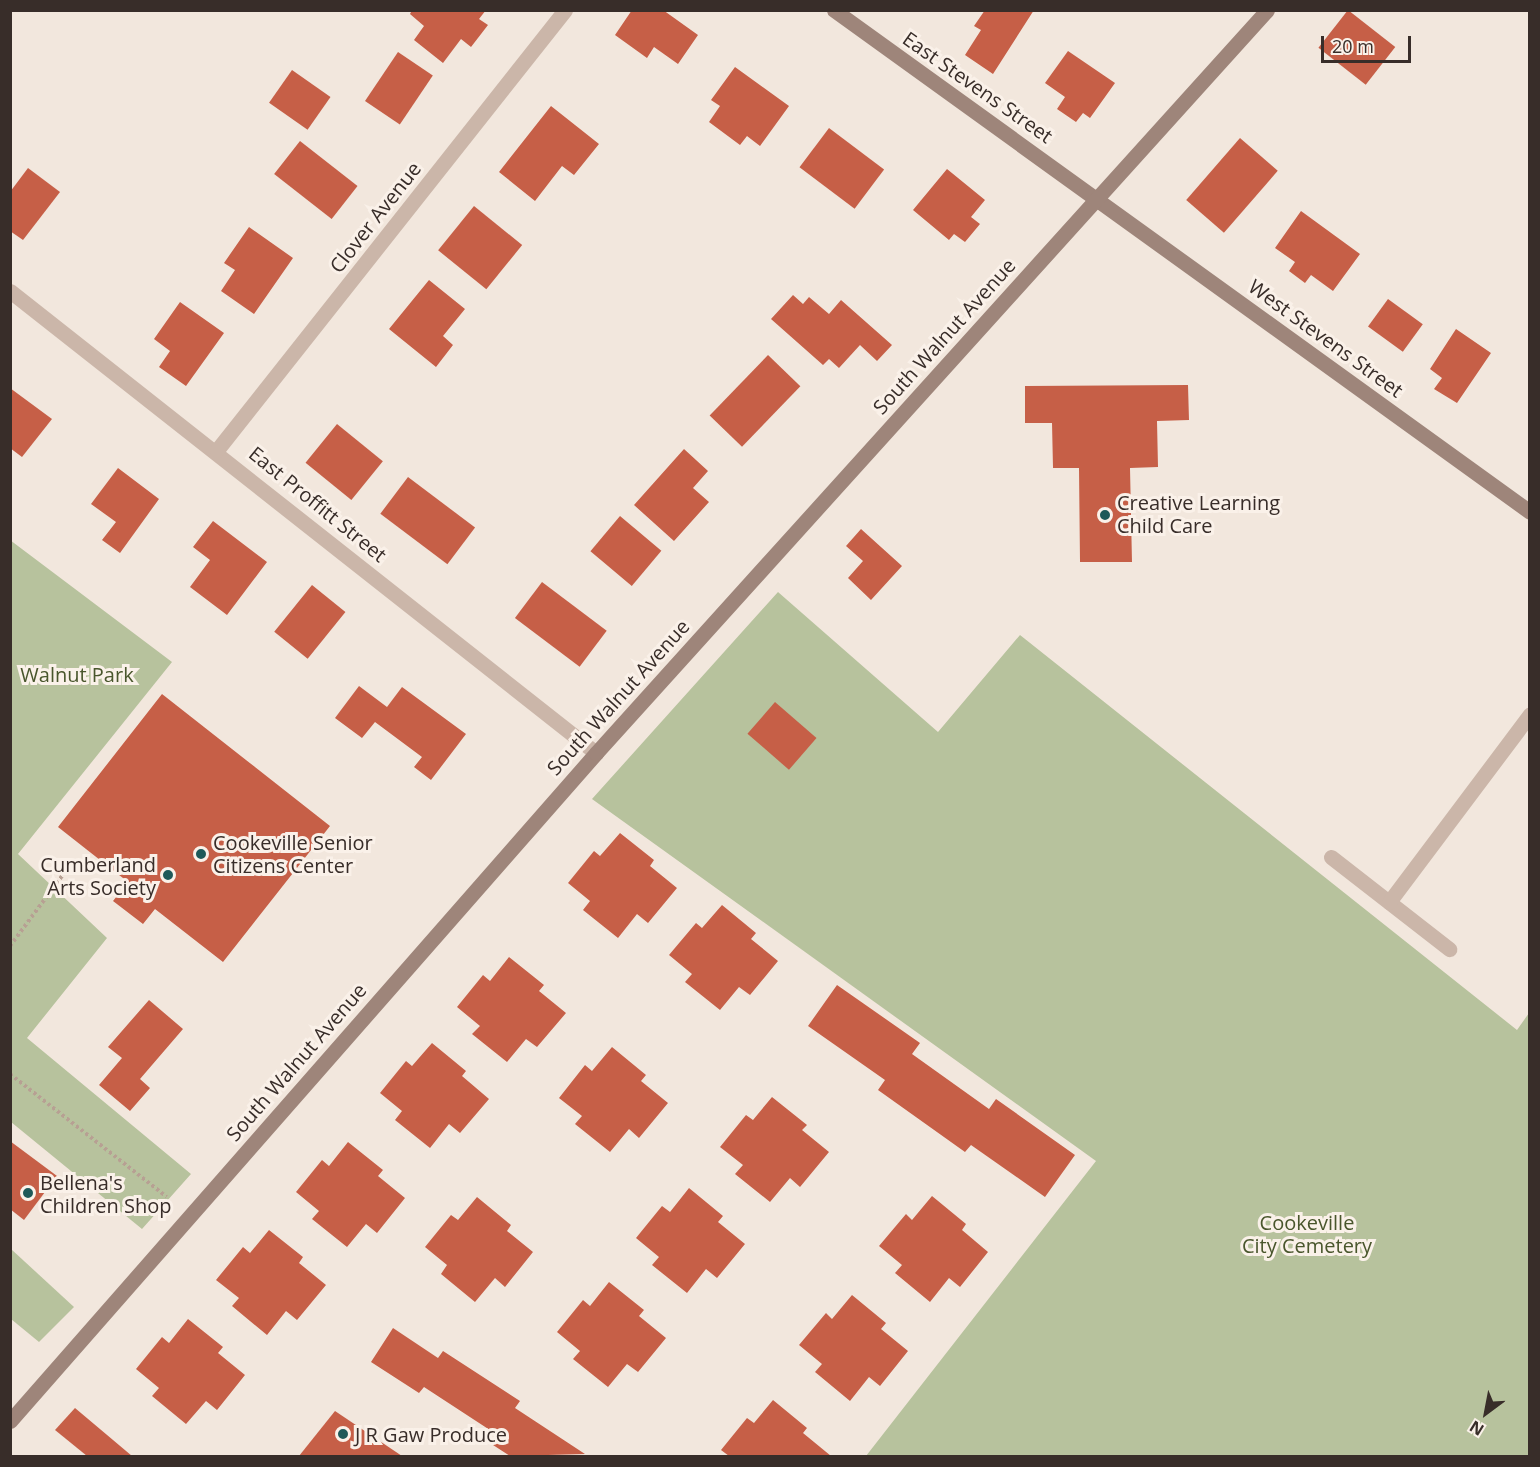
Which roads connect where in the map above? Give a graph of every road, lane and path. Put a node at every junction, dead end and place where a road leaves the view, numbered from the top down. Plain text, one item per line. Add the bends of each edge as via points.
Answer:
1 (565, 10) edge
2 (834, 10) edge
3 (1267, 10) edge
4 (1097, 198) junction
5 (10, 291) edge
6 (217, 450) junction
7 (1530, 512) edge
8 (1530, 714) edge
9 (596, 753) junction
10 (1330, 857) dead end
11 (62, 876) dead end
12 (1389, 902) junction
13 (10, 946) edge
14 (1449, 950) dead end
15 (10, 1074) edge
16 (167, 1197) dead end
17 (10, 1421) edge

1 - 6 street, Clover Avenue
2 - 4 street, East Stevens Street
3 - 4 street, South Walnut Avenue
4 - 7 street, West Stevens Street
4 - 9 street, South Walnut Avenue
5 - 6 street, East Proffitt Street
6 - 9 street, East Proffitt Street
8 - 12 street
9 - 17 street, South Walnut Avenue
10 - 12 street
11 - 13 path
12 - 14 street
15 - 16 path

